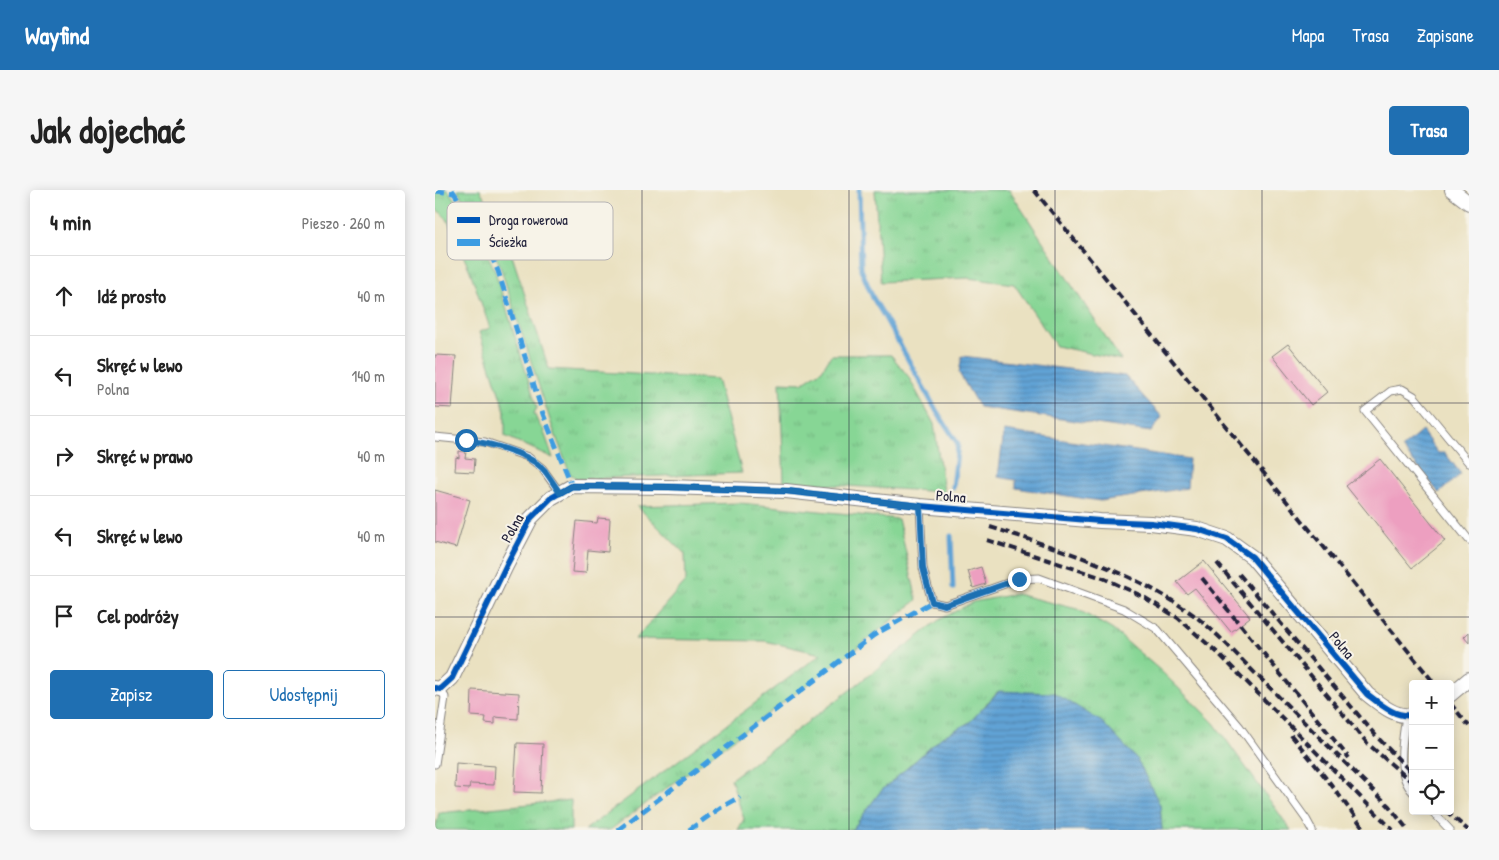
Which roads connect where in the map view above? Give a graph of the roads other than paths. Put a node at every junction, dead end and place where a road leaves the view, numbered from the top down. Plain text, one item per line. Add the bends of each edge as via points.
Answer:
1 (1452, 190) edge
2 (1469, 203) edge
3 (435, 436) edge
4 (1469, 463) edge
5 (560, 493) junction
6 (920, 506) junction
7 (1469, 540) edge
8 (1469, 679) edge
9 (438, 688) edge
10 (1454, 692) edge
11 (1409, 715) edge
12 (435, 764) edge
13 (1409, 788) edge
14 (1436, 815) edge
15 (1312, 830) edge
16 (1450, 830) edge

1 - 2 street
3 - 5 lane via 485,442 528,457 542,468
4 - 7 lane via 1414,396 1402,390 1391,391 1365,411
5 - 6 street, Polna via 572,486 786,491
5 - 9 street, Polna via 531,518 452,678
6 - 11 street, Polna via 1151,523 1197,529 1227,539 1252,557 1367,694 1388,710
6 - 15 lane via 923,568 932,602 945,605 1019,579 1039,578 1124,609 1157,629 1240,727
8 - 10 street
9 - 12 lane via 445,697
11 - 13 lane via 1401,747 1403,775
14 - 16 lane

